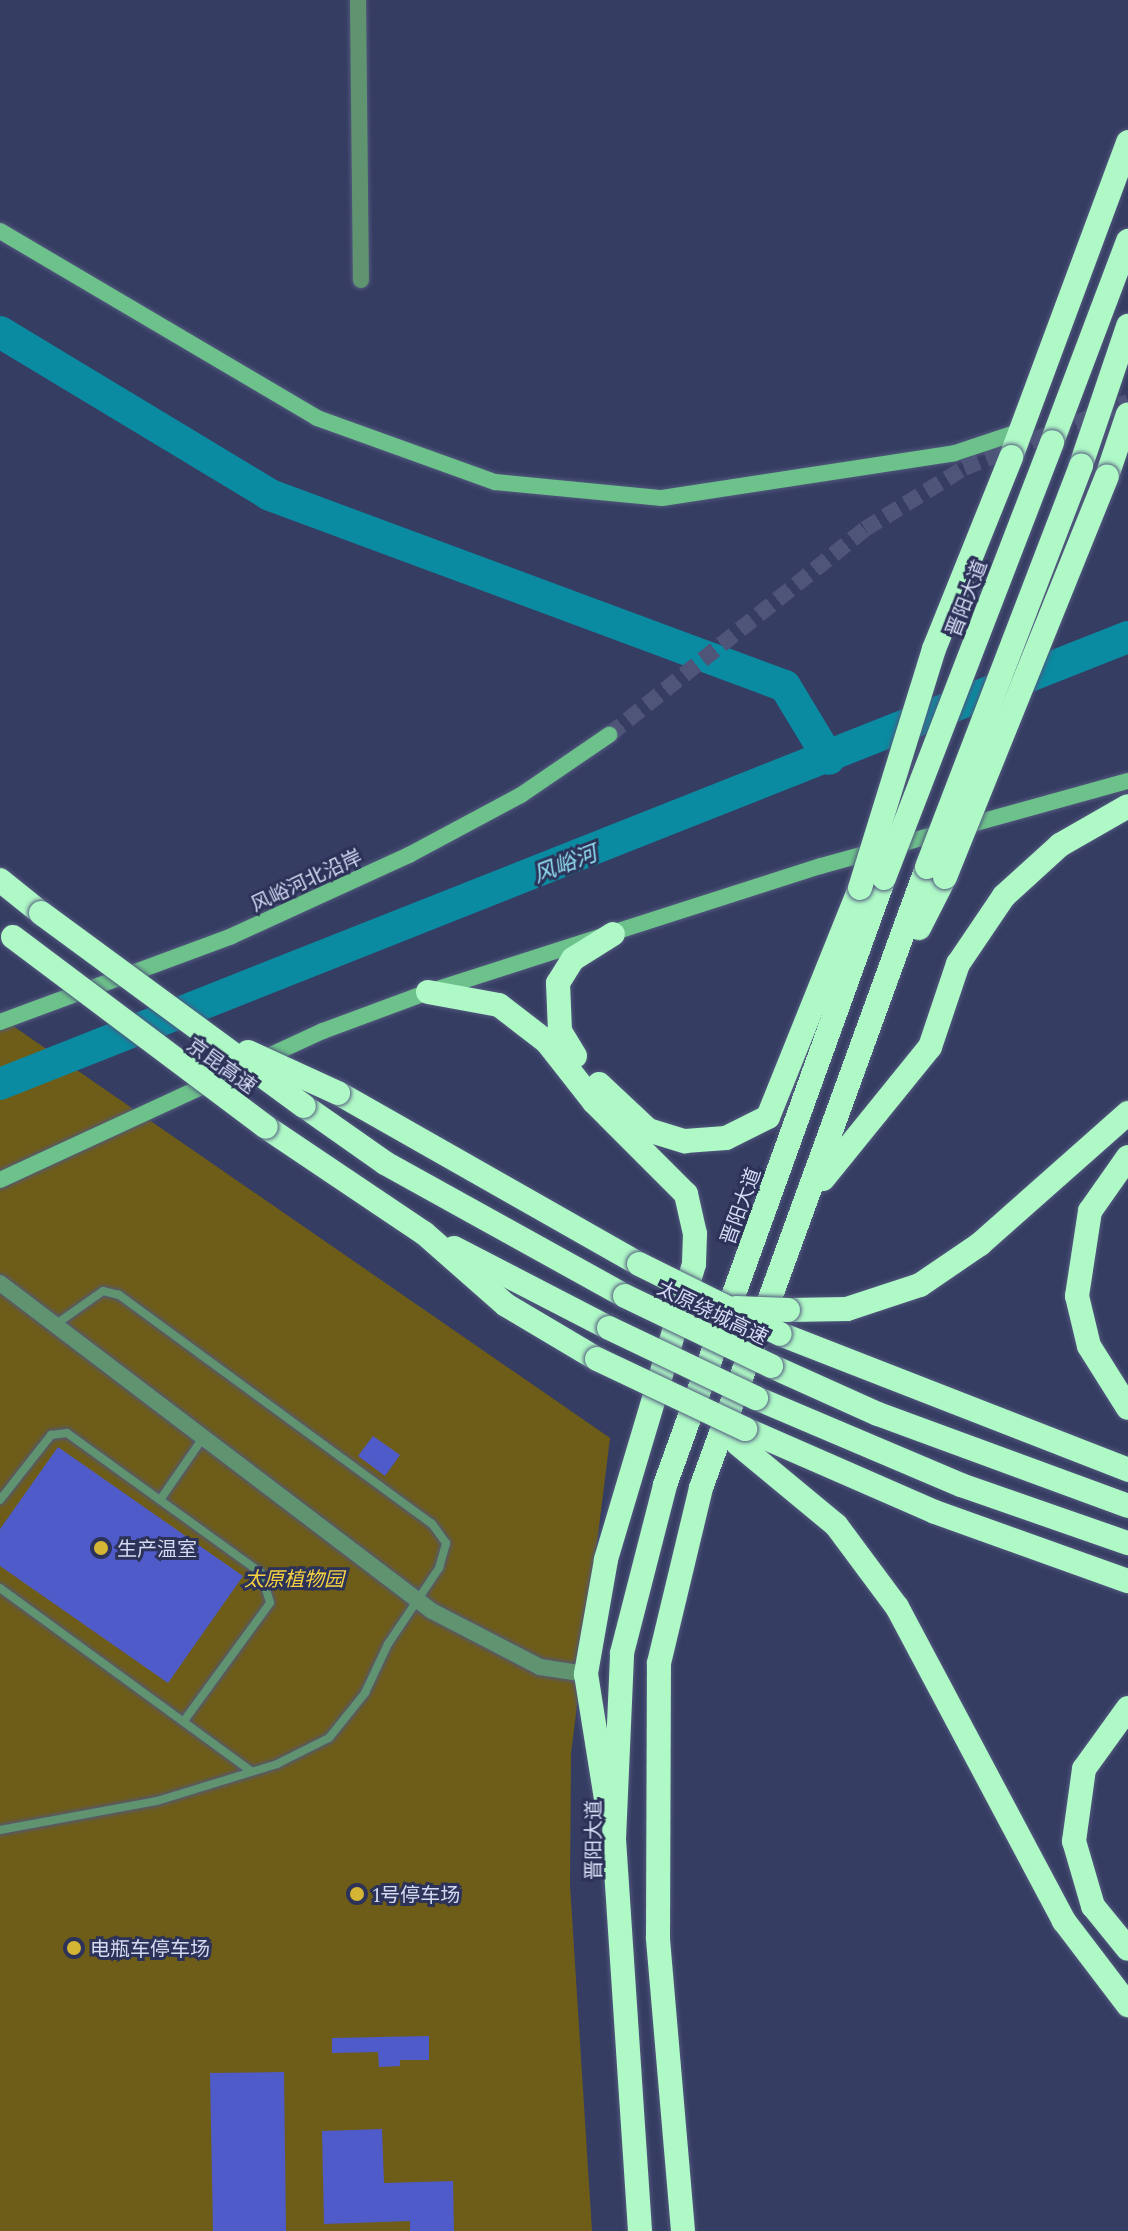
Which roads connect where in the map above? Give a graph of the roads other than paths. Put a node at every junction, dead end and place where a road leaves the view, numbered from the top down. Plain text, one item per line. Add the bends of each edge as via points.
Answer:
1 (358, 0) edge
2 (1128, 142) edge
3 (0, 231) edge
4 (1128, 241) edge
5 (361, 280) dead end
6 (1128, 326) edge
7 (1128, 414) edge
8 (1021, 431) junction
9 (609, 735) tunnel mouth
10 (1128, 781) edge
11 (1128, 806) edge
12 (936, 872) junction
13 (0, 880) edge
14 (860, 888) junction
15 (7, 931) edge
16 (613, 934) junction
17 (857, 938) junction
18 (428, 992) junction
19 (0, 1022) edge
20 (206, 1033) junction
21 (1128, 1113) edge
22 (1128, 1157) edge
23 (0, 1180) edge
24 (809, 1196) junction
25 (424, 1233) junction
26 (0, 1283) edge
27 (734, 1308) junction
28 (54, 1326) junction
29 (1128, 1408) edge
30 (741, 1436) junction
31 (203, 1438) junction
32 (1128, 1470) edge
33 (0, 1500) edge
34 (160, 1500) junction
35 (1128, 1506) edge
36 (1128, 1543) edge
37 (1128, 1581) edge
38 (0, 1588) edge
39 (417, 1600) junction
40 (586, 1674) junction
41 (1128, 1708) edge
42 (184, 1721) junction
43 (251, 1771) junction
44 (0, 1830) edge
45 (614, 1839) junction
46 (1128, 1949) edge
47 (1128, 2005) edge
48 (640, 2231) edge
49 (683, 2231) edge

1 - 5 street
2 - 8 highway
3 - 8 street via 317,418 495,482 662,498 955,453
4 - 17 highway, 晋阳大道, bridge
6 - 12 highway, bridge
7 - 12 highway, bridge via 1107,476
8 - 14 highway, bridge via 934,649
9 - 19 street, 风峪河北沿岸 via 521,795 409,855 232,936
10 - 16 street via 821,866
11 - 24 highway via 1060,845 1004,896 958,964 930,1047
12 - 24 highway via 881,1001
13 - 20 highway, 京昆高速, bridge
14 - 16 highway via 768,1117 726,1138 685,1141 648,1130 590,1074 560,1031 558,983 573,959
14 - 17 highway
15 - 25 highway, 京昆高速, bridge via 266,1127
16 - 18 street
17 - 45 highway, 晋阳大道 via 665,1485 622,1653
18 - 23 street via 323,1031
18 - 40 highway via 475,997 521,1018 686,1194 694,1264 610,1546
20 - 27 highway, bridge via 338,1093 639,1264
20 - 35 highway, 太原绕城高速, bridge via 385,1163 625,1296 919,1430
21 - 27 highway, bridge via 980,1244 920,1285 847,1309
22 - 29 highway via 1090,1211 1077,1296 1089,1346
24 - 49 highway via 701,1488 659,1663 658,1937
25 - 30 highway, bridge via 506,1305
25 - 36 highway, bridge via 756,1398 961,1485
26 - 28 street
27 - 32 highway, bridge via 780,1334
28 - 31 street
28 - 39 lane via 103,1291 119,1295 432,1524 446,1543
30 - 37 highway
30 - 47 highway via 836,1525 897,1607 1057,1909
31 - 34 lane
31 - 39 street
33 - 34 lane via 58,1432
34 - 42 lane via 261,1573 271,1588 270,1603
38 - 42 lane
39 - 40 street via 540,1667
39 - 43 lane via 365,1693 329,1738
40 - 45 highway
41 - 46 highway via 1084,1769 1074,1841 1093,1906
42 - 43 lane
43 - 44 lane via 157,1801
45 - 48 highway, 晋阳大道

